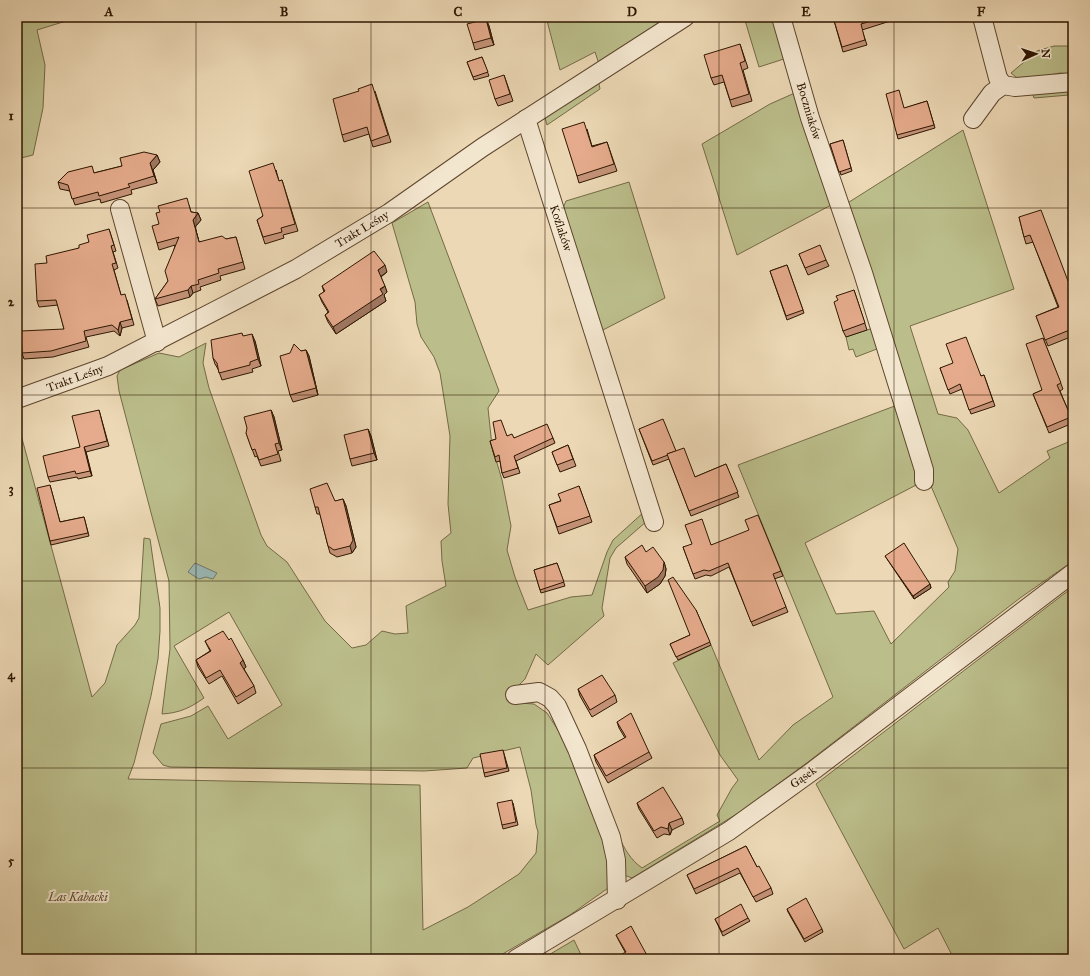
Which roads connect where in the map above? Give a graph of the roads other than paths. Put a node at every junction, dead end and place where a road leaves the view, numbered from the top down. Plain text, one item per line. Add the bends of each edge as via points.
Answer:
1 (685, 17) edge
2 (781, 17) edge
3 (982, 17) edge
4 (1000, 82) junction
5 (1073, 82) edge
6 (526, 119) junction
7 (973, 119) dead end
8 (120, 209) dead end
9 (157, 342) junction
10 (17, 399) edge
11 (924, 481) dead end
12 (654, 522) dead end
13 (1073, 573) edge
14 (515, 695) dead end
15 (617, 900) junction
16 (516, 959) edge

1 - 6 street, Trakt Leśny
2 - 11 street, Boczniaków via 810,118 924,470
3 - 4 street
4 - 5 street via 1015,87
4 - 7 street
6 - 9 street, Trakt Leśny via 389,213 316,257
6 - 12 street, Koźlaków
8 - 9 street
9 - 10 street, Trakt Leśny via 96,372
13 - 15 street, Gąsek via 814,770 729,831
14 - 15 street via 539,692 550,698 557,706 577,749 611,837 616,860
15 - 16 street, Gąsek

